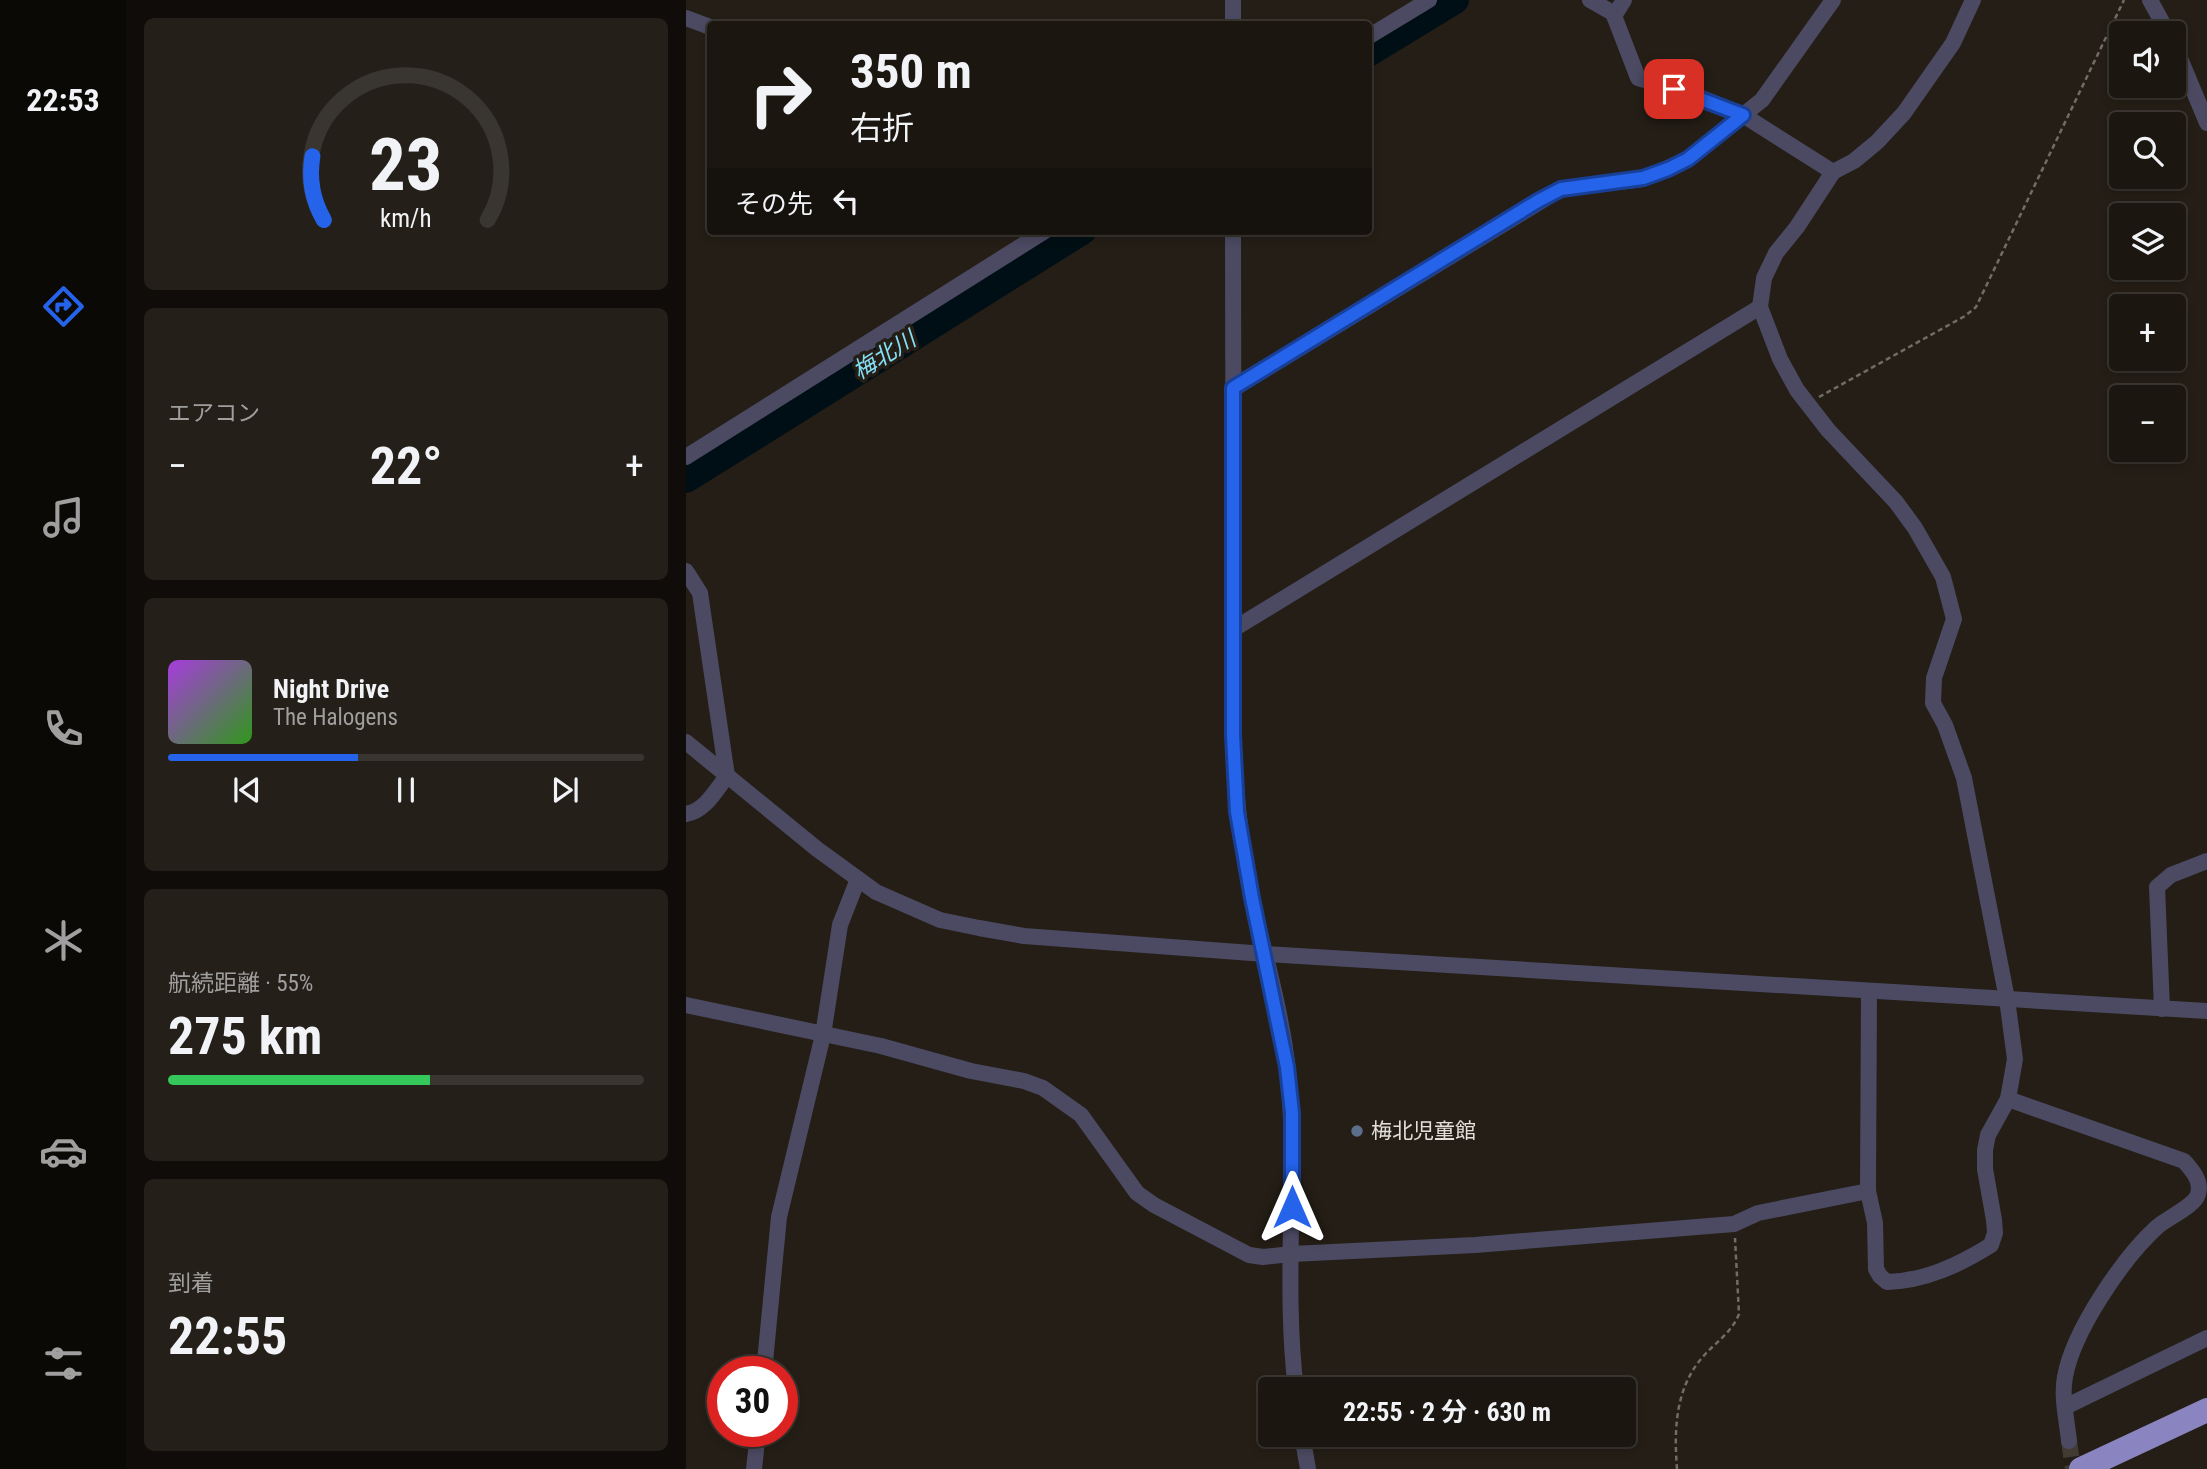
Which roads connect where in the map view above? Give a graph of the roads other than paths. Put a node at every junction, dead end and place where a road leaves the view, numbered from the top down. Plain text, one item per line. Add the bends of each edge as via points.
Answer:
1 (1233, 0) edge
2 (1429, 0) edge
3 (1590, 0) edge
4 (1624, 0) edge
5 (1833, 0) edge
6 (1973, 0) edge
7 (2150, 0) edge
8 (1614, 16) junction
9 (686, 18) edge
10 (1233, 21) edge
11 (2161, 21) edge
12 (707, 26) edge
13 (1372, 35) edge
14 (2186, 73) edge
15 (1743, 115) junction
16 (2207, 123) edge
17 (1833, 172) junction
18 (1039, 235) edge
19 (1233, 235) edge
20 (1760, 307) junction
21 (1233, 388) junction
22 (686, 457) edge
23 (686, 571) edge
24 (1232, 630) junction
25 (686, 742) edge
26 (727, 776) junction
27 (686, 814) edge
28 (2207, 861) edge
29 (858, 878) junction
30 (1265, 954) junction
31 (1869, 991) junction
32 (2007, 999) junction
33 (686, 1004) edge
34 (2162, 1009) junction
35 (2207, 1011) edge
36 (823, 1035) junction
37 (2008, 1099) junction
38 (1868, 1191) junction
39 (1292, 1254) junction
40 (2207, 1338) edge
41 (766, 1356) edge
42 (1295, 1377) edge
43 (2065, 1407) junction
44 (2202, 1416) edge
45 (2069, 1441) tunnel mouth
46 (756, 1447) edge
47 (1304, 1447) edge
48 (754, 1469) edge
49 (1308, 1469) edge
50 (2081, 1469) edge
51 (2120, 1469) edge

1 - 10 street
2 - 13 street
3 - 8 street
4 - 8 street
5 - 15 street via 1762,100
6 - 17 street via 1953,43 1904,113 1877,142
7 - 11 street
8 - 15 street via 1638,78
9 - 12 street
14 - 16 street
15 - 17 street
15 - 21 street via 1688,159 1668,169 1643,178 1561,189 1538,201
17 - 20 street via 1776,253 1764,278
18 - 22 street
19 - 21 street
20 - 24 street
20 - 32 street via 1797,390 1896,502 1943,577 1954,619 1934,678 1933,703 1964,778
21 - 24 street
23 - 26 street via 699,593
24 - 30 street via 1237,812
25 - 26 street
26 - 27 street via 707,802
26 - 29 street
28 - 34 street via 2171,875 2157,887
29 - 30 street via 896,902 940,920 979,928 1024,936
29 - 36 street via 840,925
30 - 31 street
30 - 39 street via 1292,1113
31 - 32 street
31 - 38 street
32 - 34 street
32 - 37 street via 2015,1059
33 - 36 street
34 - 35 street
36 - 39 street via 1043,1088 1081,1115 1137,1193 1154,1205 1249,1255
36 - 41 street via 779,1217
37 - 38 street via 1988,1135 1984,1169 1995,1233 1991,1245 1973,1257 1925,1278 1887,1282 1876,1269 1875,1223
37 - 43 street via 2184,1161 2199,1183 2192,1204 2167,1217 2144,1239 2094,1307 2064,1378
38 - 39 street via 1758,1213 1734,1224
39 - 42 street
40 - 43 street
43 - 45 street
44 - 50 highway
44 - 51 highway
46 - 48 street
47 - 49 street

